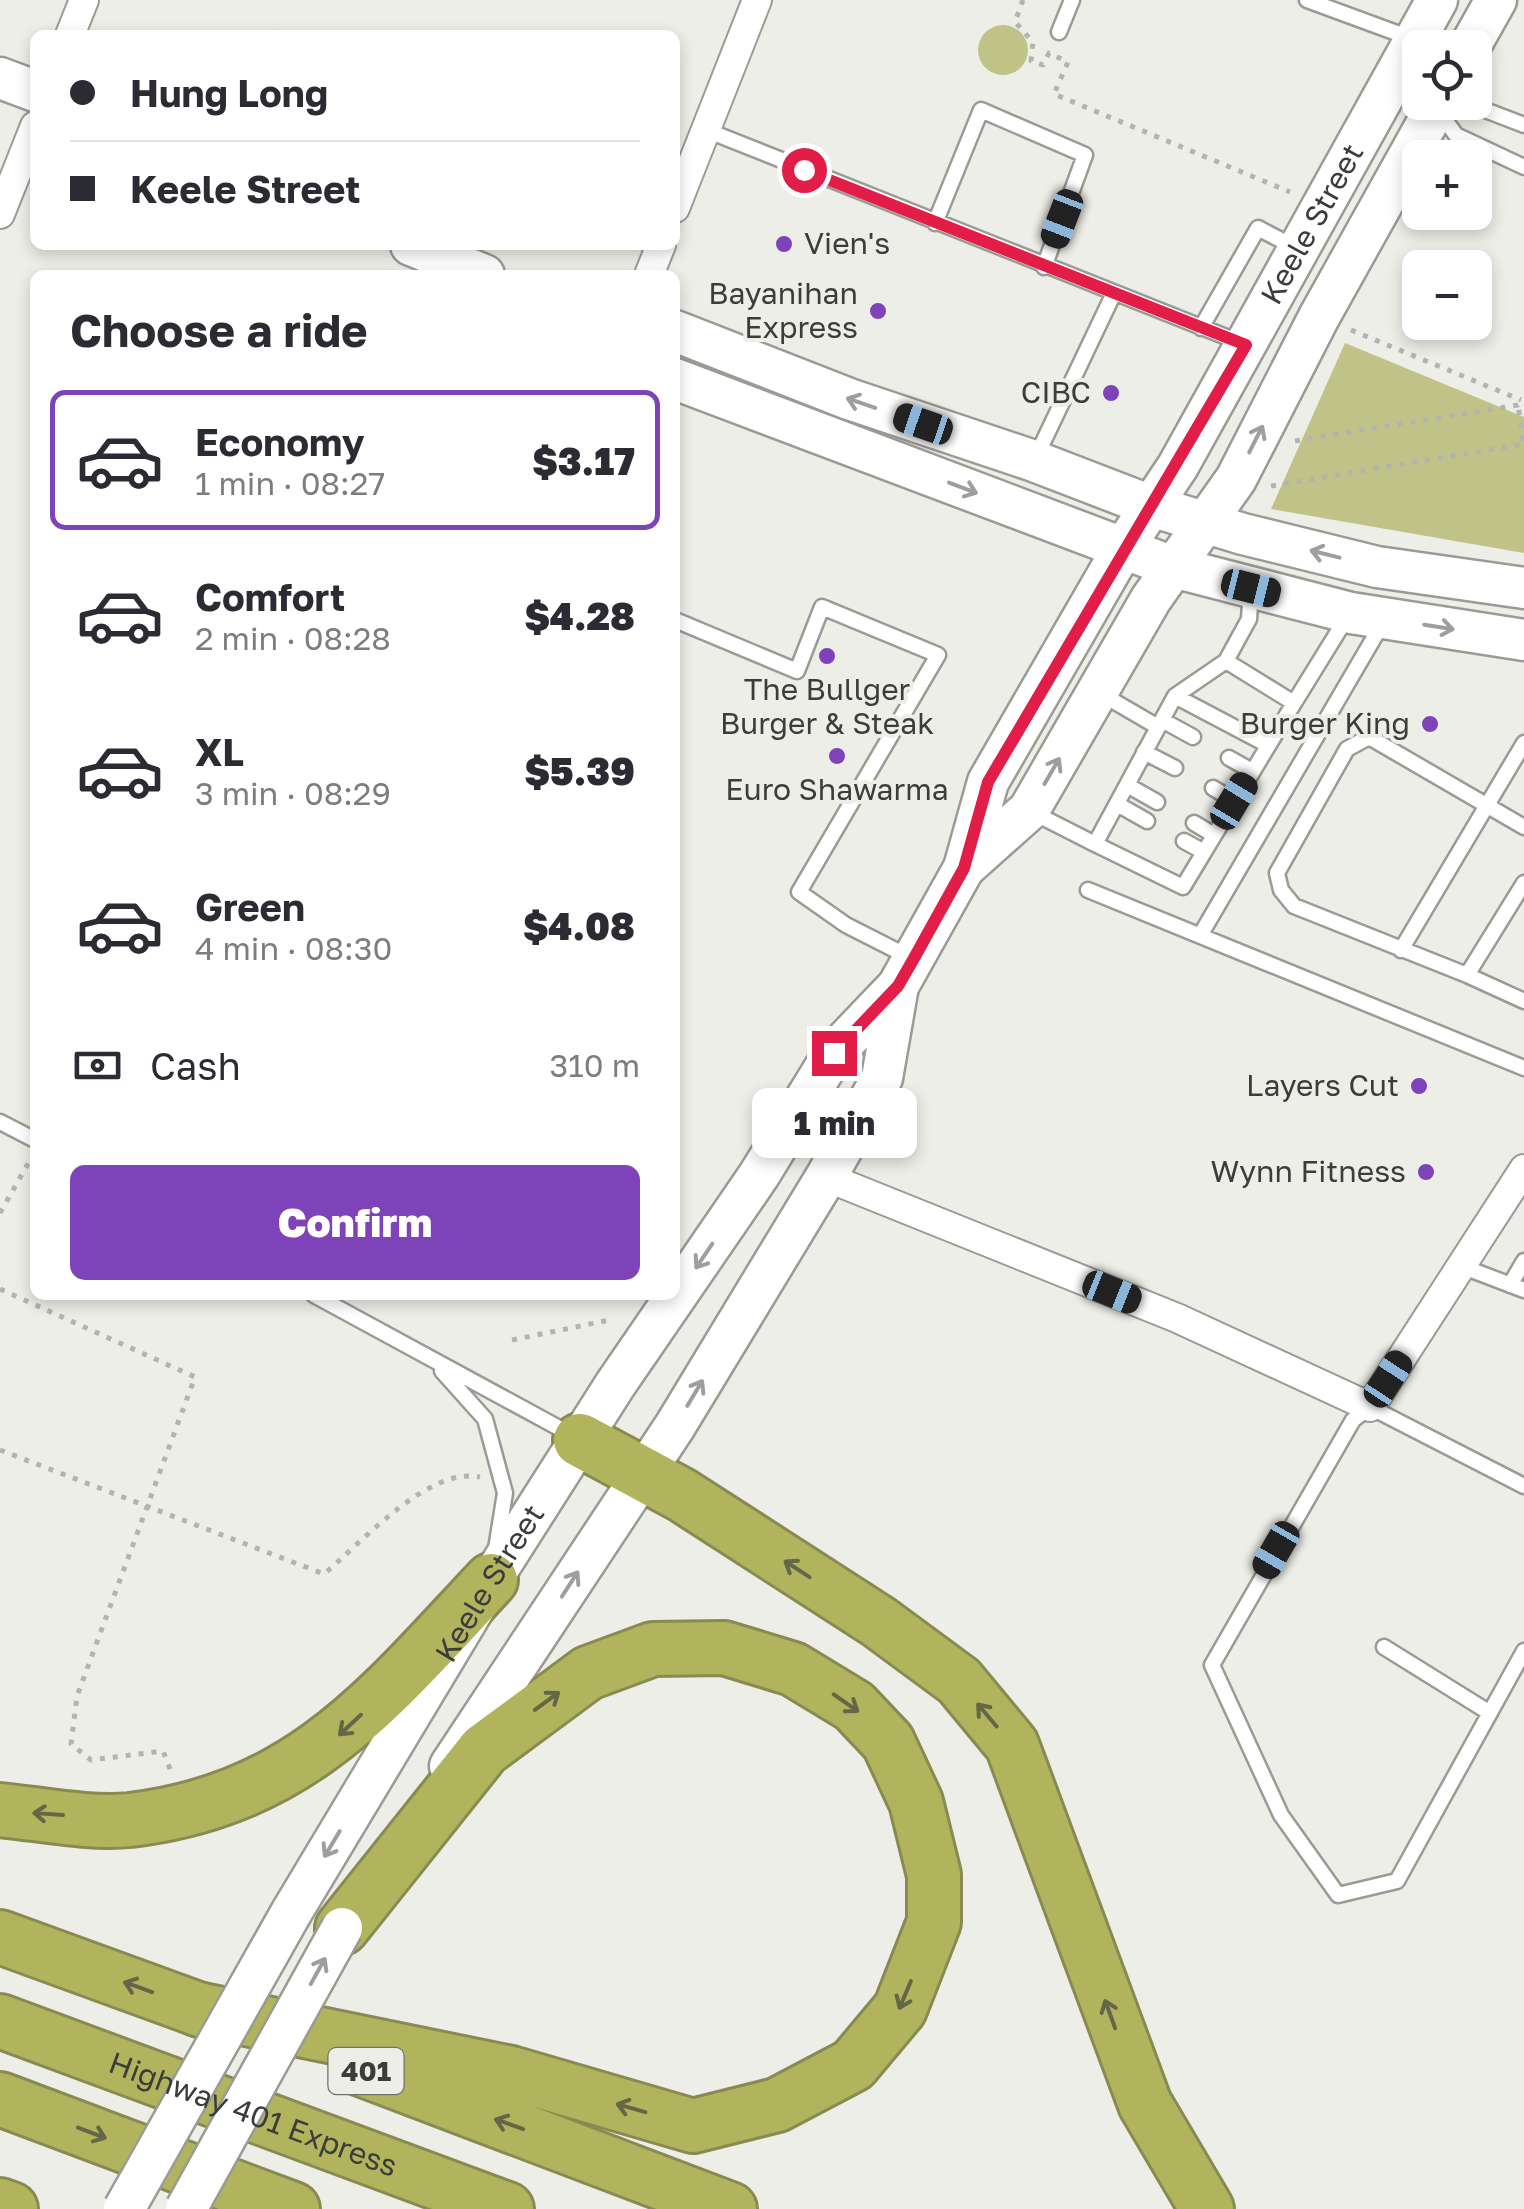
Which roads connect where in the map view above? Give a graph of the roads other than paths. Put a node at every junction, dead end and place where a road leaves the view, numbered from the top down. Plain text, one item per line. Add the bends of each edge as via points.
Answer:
1 (84, 0) edge
2 (756, 0) edge
3 (1072, 0) edge
4 (1307, 0) edge
5 (1437, 0) edge
6 (1496, 0) edge
7 (72, 30) edge
8 (1419, 30) edge
9 (1479, 30) edge
10 (1059, 32) dead end
11 (1402, 35) edge
12 (1402, 62) edge
13 (0, 78) edge
14 (30, 89) edge
15 (1402, 112) edge
16 (1492, 113) edge
17 (1421, 120) edge
18 (1446, 120) edge
19 (1524, 125) edge
20 (1368, 128) junction
21 (706, 130) junction
22 (30, 139) edge
23 (1524, 167) edge
24 (680, 195) edge
25 (0, 214) edge
26 (935, 222) junction
27 (423, 250) edge
28 (1298, 250) junction
29 (1044, 267) junction
30 (472, 270) edge
31 (1113, 295) junction
32 (1201, 328) junction
33 (680, 333) edge
34 (1246, 345) junction
35 (680, 381) edge
36 (1034, 460) junction
37 (1150, 506) junction
38 (1206, 523) junction
39 (1122, 550) junction
40 (1174, 568) junction
41 (1251, 588) junction
42 (1524, 588) edge
43 (1368, 615) junction
44 (680, 622) edge
45 (1524, 640) edge
46 (1226, 661) junction
47 (1098, 692) junction
48 (1175, 696) junction
49 (1294, 702) junction
50 (1160, 723) junction
51 (1192, 737) dead end
52 (1524, 743) edge
53 (1268, 745) junction
54 (1144, 752) junction
55 (1229, 758) dead end
56 (1176, 768) dead end
57 (1252, 771) junction
58 (1127, 785) junction
59 (1212, 788) dead end
60 (1234, 801) junction
61 (1157, 802) dead end
62 (1117, 804) junction
63 (1488, 806) junction
64 (1029, 810) junction
65 (1147, 822) dead end
66 (1194, 824) dead end
67 (1524, 827) edge
68 (1214, 835) junction
69 (1184, 841) dead end
70 (1096, 844) junction
71 (1204, 852) junction
72 (964, 868) junction
73 (1524, 883) edge
74 (1088, 890) dead end
75 (1202, 934) junction
76 (1401, 950) junction
77 (906, 973) junction
78 (1468, 975) junction
79 (1524, 1001) edge
80 (1524, 1068) edge
81 (0, 1122) edge
82 (30, 1137) edge
83 (1524, 1169) edge
84 (826, 1177) junction
85 (1524, 1261) edge
86 (1461, 1266) junction
87 (1517, 1287) edge
88 (680, 1293) edge
89 (323, 1300) edge
90 (675, 1300) edge
91 (438, 1366) junction
92 (1370, 1406) junction
93 (580, 1440) junction
94 (642, 1475) junction
95 (1524, 1486) edge
96 (491, 1580) junction
97 (1384, 1647) dead end
98 (1524, 1651) edge
99 (1490, 1712) junction
100 (0, 1810) edge
101 (342, 1928) junction
102 (0, 1938) edge
103 (198, 2009) junction
104 (0, 2021) edge
105 (0, 2099) edge
106 (0, 2205) edge
107 (12, 2209) edge
108 (124, 2209) edge
109 (186, 2209) edge
110 (293, 2209) edge
111 (507, 2209) edge
112 (730, 2209) edge
113 (1207, 2209) edge

1 - 7 street
2 - 21 street
3 - 10 lane
4 - 11 lane
5 - 8 main road, Keele Street
6 - 9 main road
12 - 20 main road, Keele Street
13 - 14 main road
15 - 20 main road
16 - 19 lane
38 -> 17 main road, Keele Street via 1236,478
18 - 23 lane via 1456,135
20 - 28 main road, Keele Street
21 - 24 street
21 - 26 lane
22 - 25 street
26 - 29 lane
26 - 29 lane via 981,110 1085,155
27 - 30 main road
28 - 32 lane via 1258,228
28 - 34 main road, Keele Street
29 - 31 lane
31 - 32 lane
31 - 36 lane
32 - 34 lane
36 -> 33 main road via 849,399
34 - 37 main road, Keele Street
35 -> 39 main road
36 - 37 main road
37 - 38 main road
37 - 39 main road, Keele Street
38 - 40 main road, Keele Street
42 -> 38 main road via 1377,568
39 - 40 main road
39 - 72 main road, Keele Street via 988,782
40 - 41 main road
40 - 47 main road, Keele Street
41 - 43 main road
41 - 46 lane via 1249,619
43 -> 45 main road
43 - 49 lane
43 - 75 lane
44 - 77 lane via 797,671 822,607 938,655 799,892
46 - 48 lane
46 - 49 lane
47 - 50 lane
64 -> 47 main road, Keele Street
48 - 50 lane
48 - 53 lane
49 - 53 lane
50 - 51 lane
50 - 54 lane
52 - 63 lane
53 - 57 lane
54 - 56 lane
54 - 58 lane
55 - 57 lane
57 - 60 lane
58 - 61 lane
58 - 62 lane
59 - 60 lane
60 - 68 lane
62 - 65 lane
62 - 70 lane
63 - 67 lane
63 - 76 lane
63 - 76 lane via 1368,737 1354,742 1337,766 1286,852 1277,873 1281,890 1294,906
64 - 70 lane
64 - 72 main road, Keele Street
66 - 68 lane
68 - 71 lane
69 - 71 lane
70 - 71 lane via 1183,887
72 - 77 main road, Keele Street
73 - 78 lane
74 - 75 lane
75 - 80 lane
76 - 78 lane
77 - 84 main road, Keele Street via 882,1078
77 -> 88 main road, Keele Street via 834,1053
78 - 79 lane
81 - 82 lane
83 - 86 street
84 - 92 street via 1177,1318
94 -> 84 main road, Keele Street
85 - 87 lane
86 - 87 lane
86 - 92 street
89 - 91 lane
90 -> 93 main road, Keele Street
91 - 93 lane
91 - 96 lane via 486,1419 503,1478
92 - 95 lane
92 - 99 lane via 1353,1420 1212,1665 1281,1815 1338,1896 1397,1881
93 - 94 highway
93 - 96 main road, Keele Street
101 -> 94 main road, Keele Street
113 -> 94 highway via 1145,2104 1012,1745 959,1681 879,1622
96 -> 100 highway via 340,1735 283,1774 220,1801 127,1820
96 -> 108 main road, Keele Street, bridge
97 - 99 lane
98 - 99 lane
101 -> 103 highway via 484,1750 588,1673 653,1650 724,1648 793,1670 854,1706 888,1742 916,1802 934,1876 934,1922 900,2009 852,2065 777,2105 693,2126 512,2073
109 -> 101 main road, Keele Street, bridge
103 -> 102 highway, 401
112 -> 103 highway, 401
104 - 111 highway, Highway 401 Express
105 -> 110 highway
106 - 107 highway

